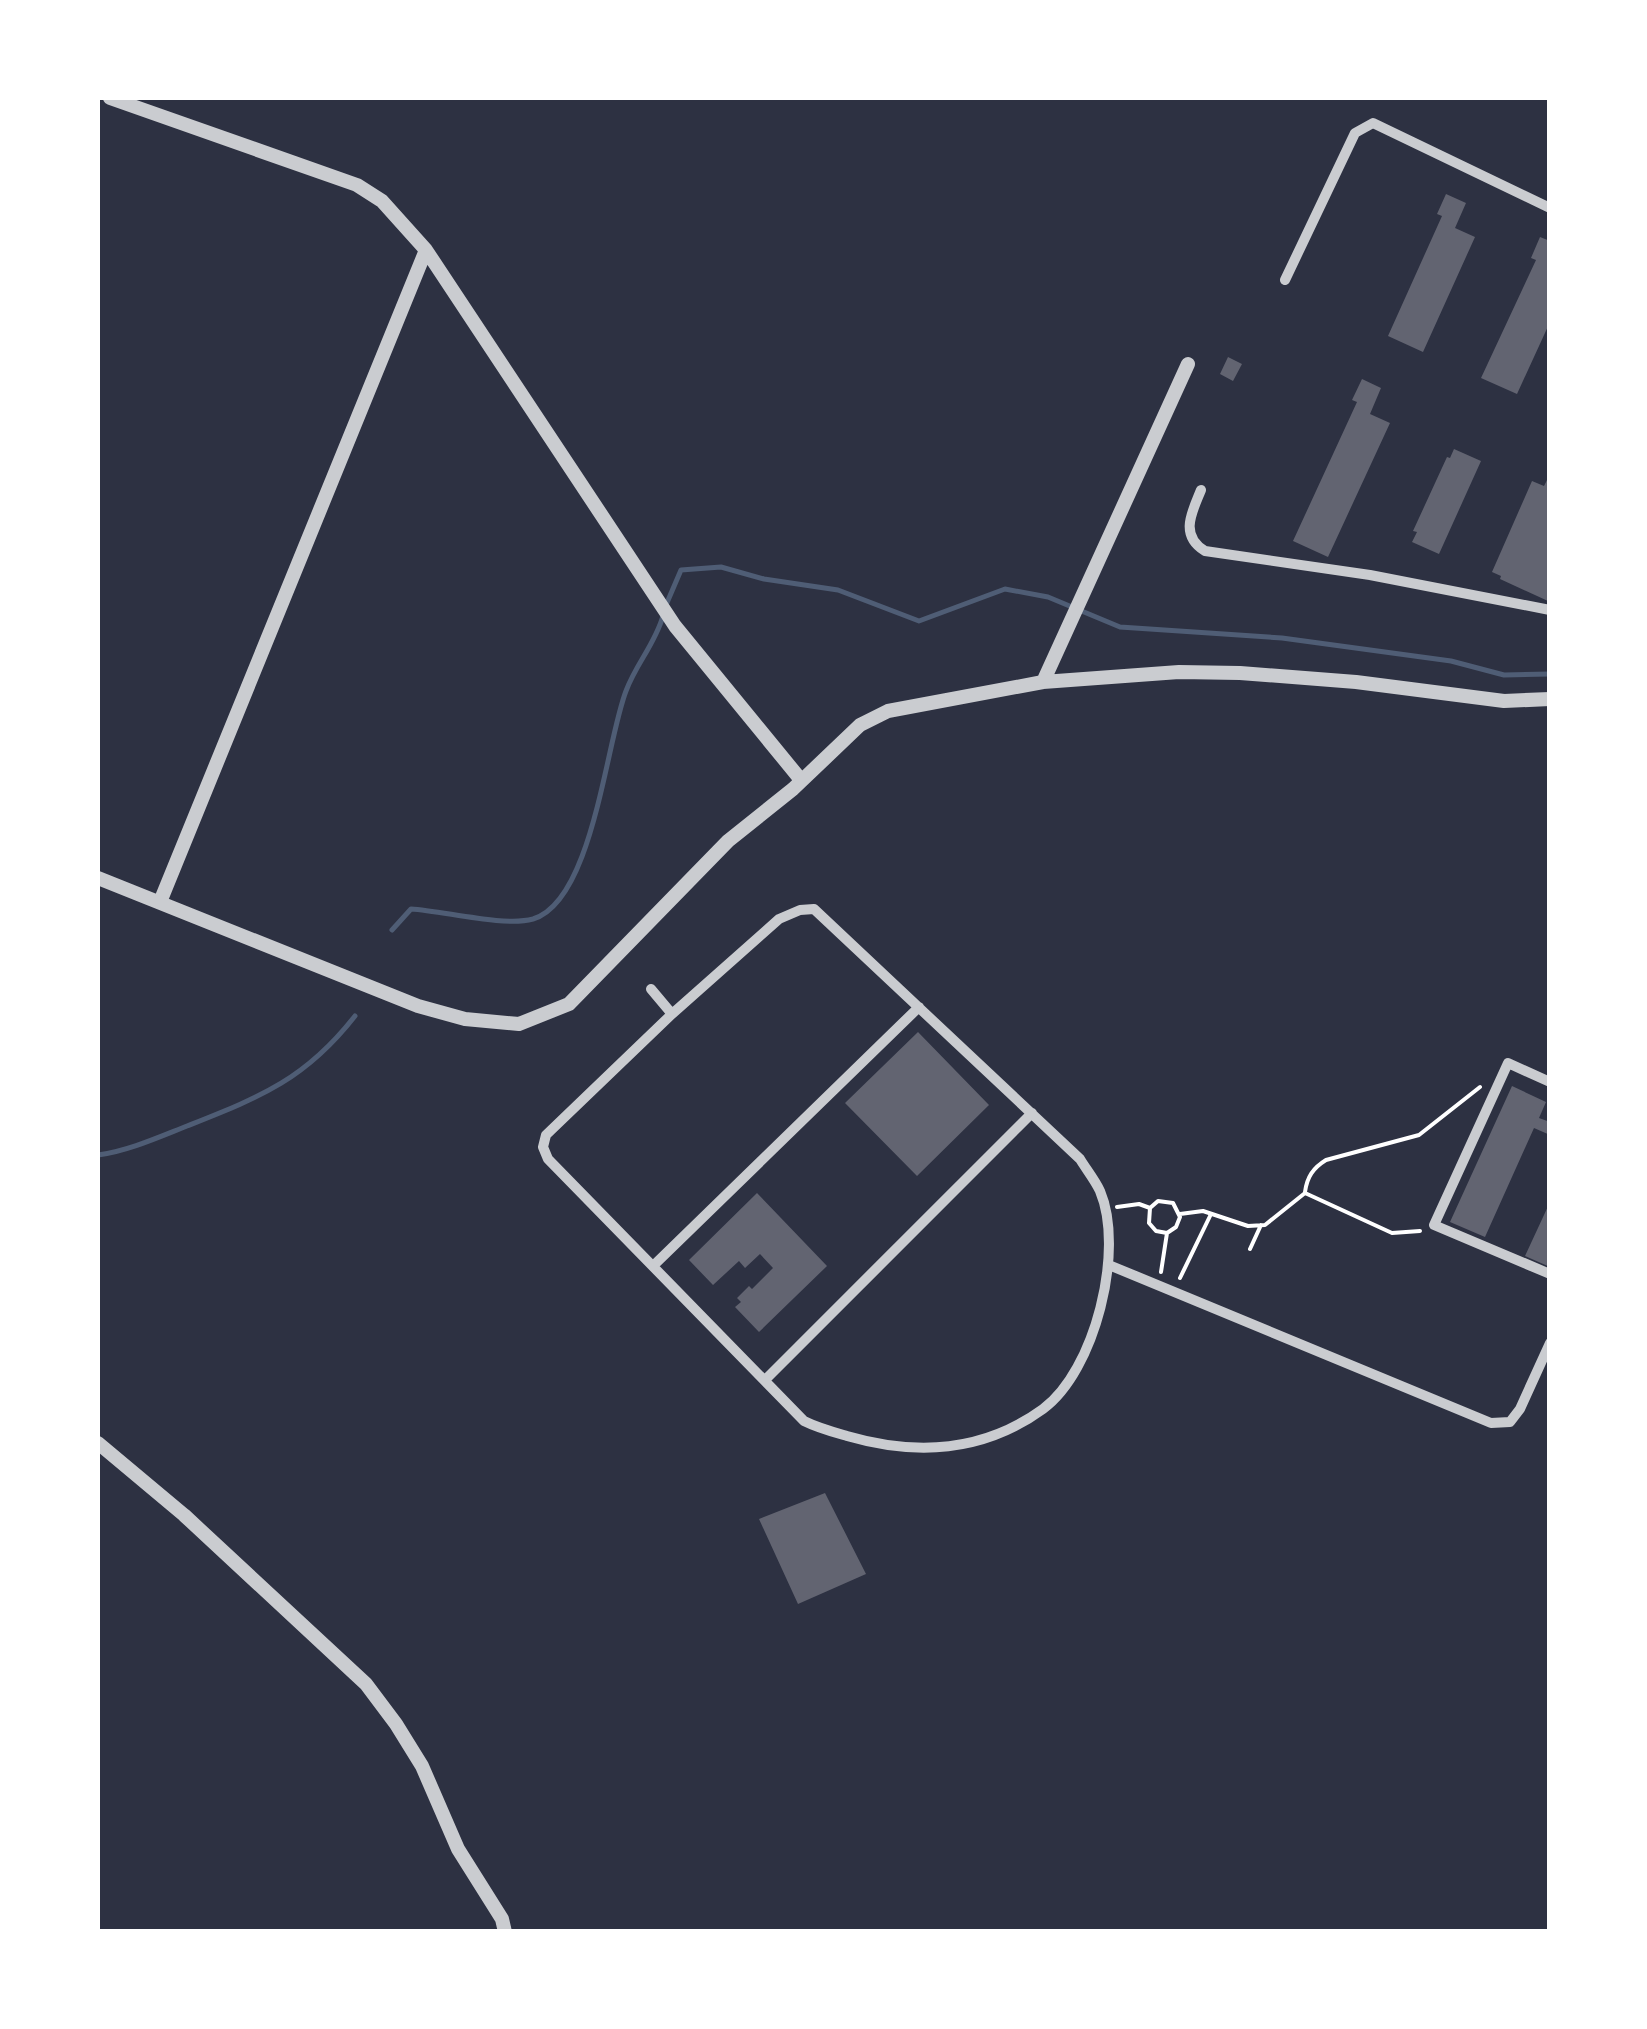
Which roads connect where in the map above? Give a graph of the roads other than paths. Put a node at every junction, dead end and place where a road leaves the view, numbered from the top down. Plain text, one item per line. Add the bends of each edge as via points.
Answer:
1 (110, 98) edge
2 (1550, 208) edge
3 (426, 250) junction
4 (1285, 280) dead end
5 (1188, 364) dead end
6 (1201, 490) dead end
7 (1550, 610) edge
8 (1044, 682) junction
9 (1550, 699) edge
10 (800, 780) junction
11 (98, 878) edge
12 (160, 902) junction
13 (651, 988) dead end
14 (919, 1007) junction
15 (672, 1014) junction
16 (1550, 1082) edge
17 (1032, 1114) junction
18 (1109, 1265) junction
19 (653, 1266) junction
20 (1550, 1274) edge
21 (1550, 1343) edge
22 (765, 1380) junction
23 (98, 1443) edge
24 (505, 1932) edge

1 - 3 street via 357,185 382,201
2 - 4 street via 1373,123 1354,133
3 - 10 street via 675,626
3 - 12 street
5 - 8 street
6 - 7 street via 1188,529 1206,551
8 - 9 street via 1240,673 1504,701
8 - 10 street via 888,711 860,725
10 - 12 street via 728,840 569,1004 519,1024 418,1006
11 - 12 street
13 - 15 street
14 - 15 street via 814,909 778,919
14 - 17 street
14 - 19 street
15 - 19 street via 546,1135 543,1148
16 - 20 street via 1508,1064 1434,1225
17 - 18 street via 1080,1158 1101,1193
17 - 22 street
18 - 21 street via 1491,1422 1510,1422 1520,1409
18 - 22 street via 1101,1311 1080,1361 1047,1406 983,1440 916,1450 877,1445 804,1421
19 - 22 street
23 - 24 street via 366,1684 422,1766

